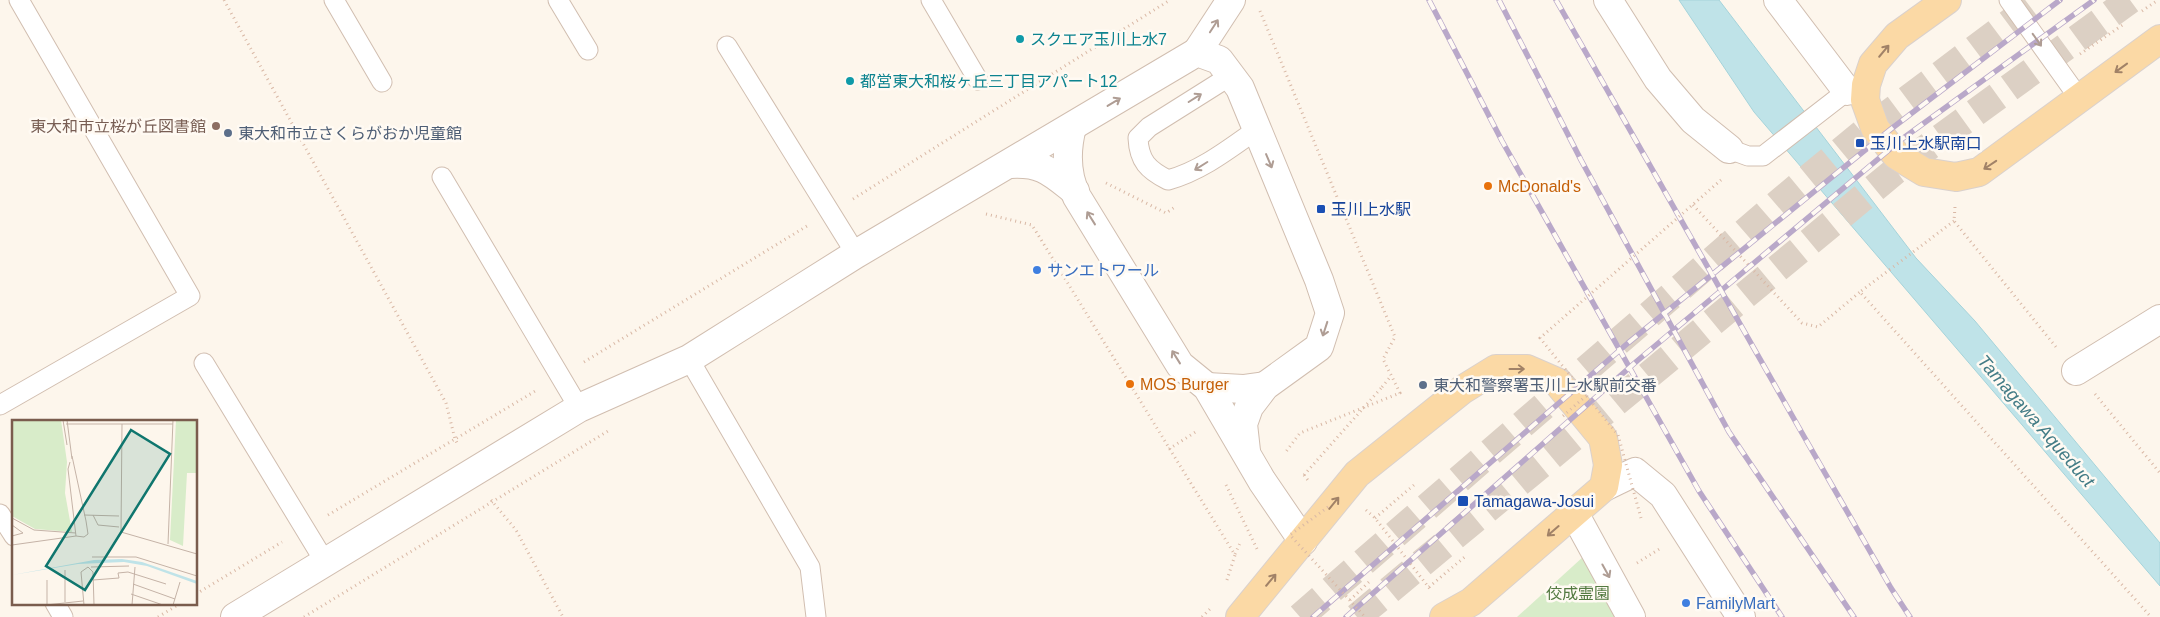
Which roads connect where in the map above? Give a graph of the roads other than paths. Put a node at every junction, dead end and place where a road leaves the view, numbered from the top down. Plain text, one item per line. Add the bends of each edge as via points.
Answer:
1 (19, 0) edge
2 (334, 0) edge
3 (558, 0) edge
4 (932, 0) edge
5 (1231, 0) edge
6 (1608, 0) edge
7 (1778, 0) edge
8 (1947, 0) edge
9 (2009, 0) edge
10 (2158, 45) edge
11 (727, 46) dead end
12 (588, 50) dead end
13 (1197, 52) junction
14 (1230, 76) junction
15 (978, 80) dead end
16 (382, 82) dead end
17 (1847, 94) junction
18 (2079, 98) junction
19 (1072, 127) junction
20 (1256, 130) junction
21 (1729, 150) joint
22 (1010, 164) junction
23 (442, 177) dead end
24 (1074, 191) junction
25 (856, 254) junction
26 (2160, 319) edge
27 (689, 359) junction
28 (204, 363) dead end
29 (2076, 370) road end
30 (1265, 386) junction
31 (1207, 387) junction
32 (0, 405) edge
33 (579, 408) junction
34 (1246, 451) junction
35 (1604, 488) junction
36 (1574, 513) junction
37 (0, 514) edge
38 (12, 533) edge
39 (1303, 540) junction
40 (325, 562) junction
41 (56, 604) edge
42 (1439, 605) edge
43 (63, 617) edge
44 (235, 617) edge
45 (816, 617) edge
46 (1240, 617) edge
47 (1631, 617) edge
48 (1741, 617) edge

1 - 32 lane via 190,296
2 - 16 lane
3 - 12 lane
4 - 15 lane
13 -> 5 street
6 - 21 street via 1658,79 1693,120
7 - 17 street
17 -> 8 main road via 1897,36
9 -> 18 lane
10 -> 18 main road
11 - 25 lane
13 - 14 street via 1218,60
19 -> 13 street
14 - 20 street via 1240,88
20 -> 14 lane via 1186,175 1168,180 1151,172 1139,153 1138,138 1148,127
18 -> 17 main road via 1979,172 1956,177 1924,172 1896,155 1875,128 1865,100
17 - 21 lane via 1762,156 1748,156
19 - 22 street
19 - 24 street via 1068,161
20 -> 30 street via 1330,313 1319,347
22 - 24 street via 1030,163 1052,172
22 - 25 street
23 - 33 lane
31 -> 24 street via 1180,365
25 - 27 street
26 - 29 street
27 - 33 street
27 - 45 lane via 810,568
28 - 40 lane
30 - 31 street via 1243,389
30 - 34 street via 1249,408 1243,424
31 - 34 street
33 - 40 street
34 - 39 street via 1262,481
35 - 36 main road
39 -> 35 main road via 1357,474 1462,390 1496,368 1527,369 1557,382 1603,438 1608,465
35 - 48 street via 1636,472 1663,495
36 -> 42 main road via 1471,602
36 -> 47 street
37 - 38 lane
46 -> 39 main road
40 - 44 street
41 - 43 lane

